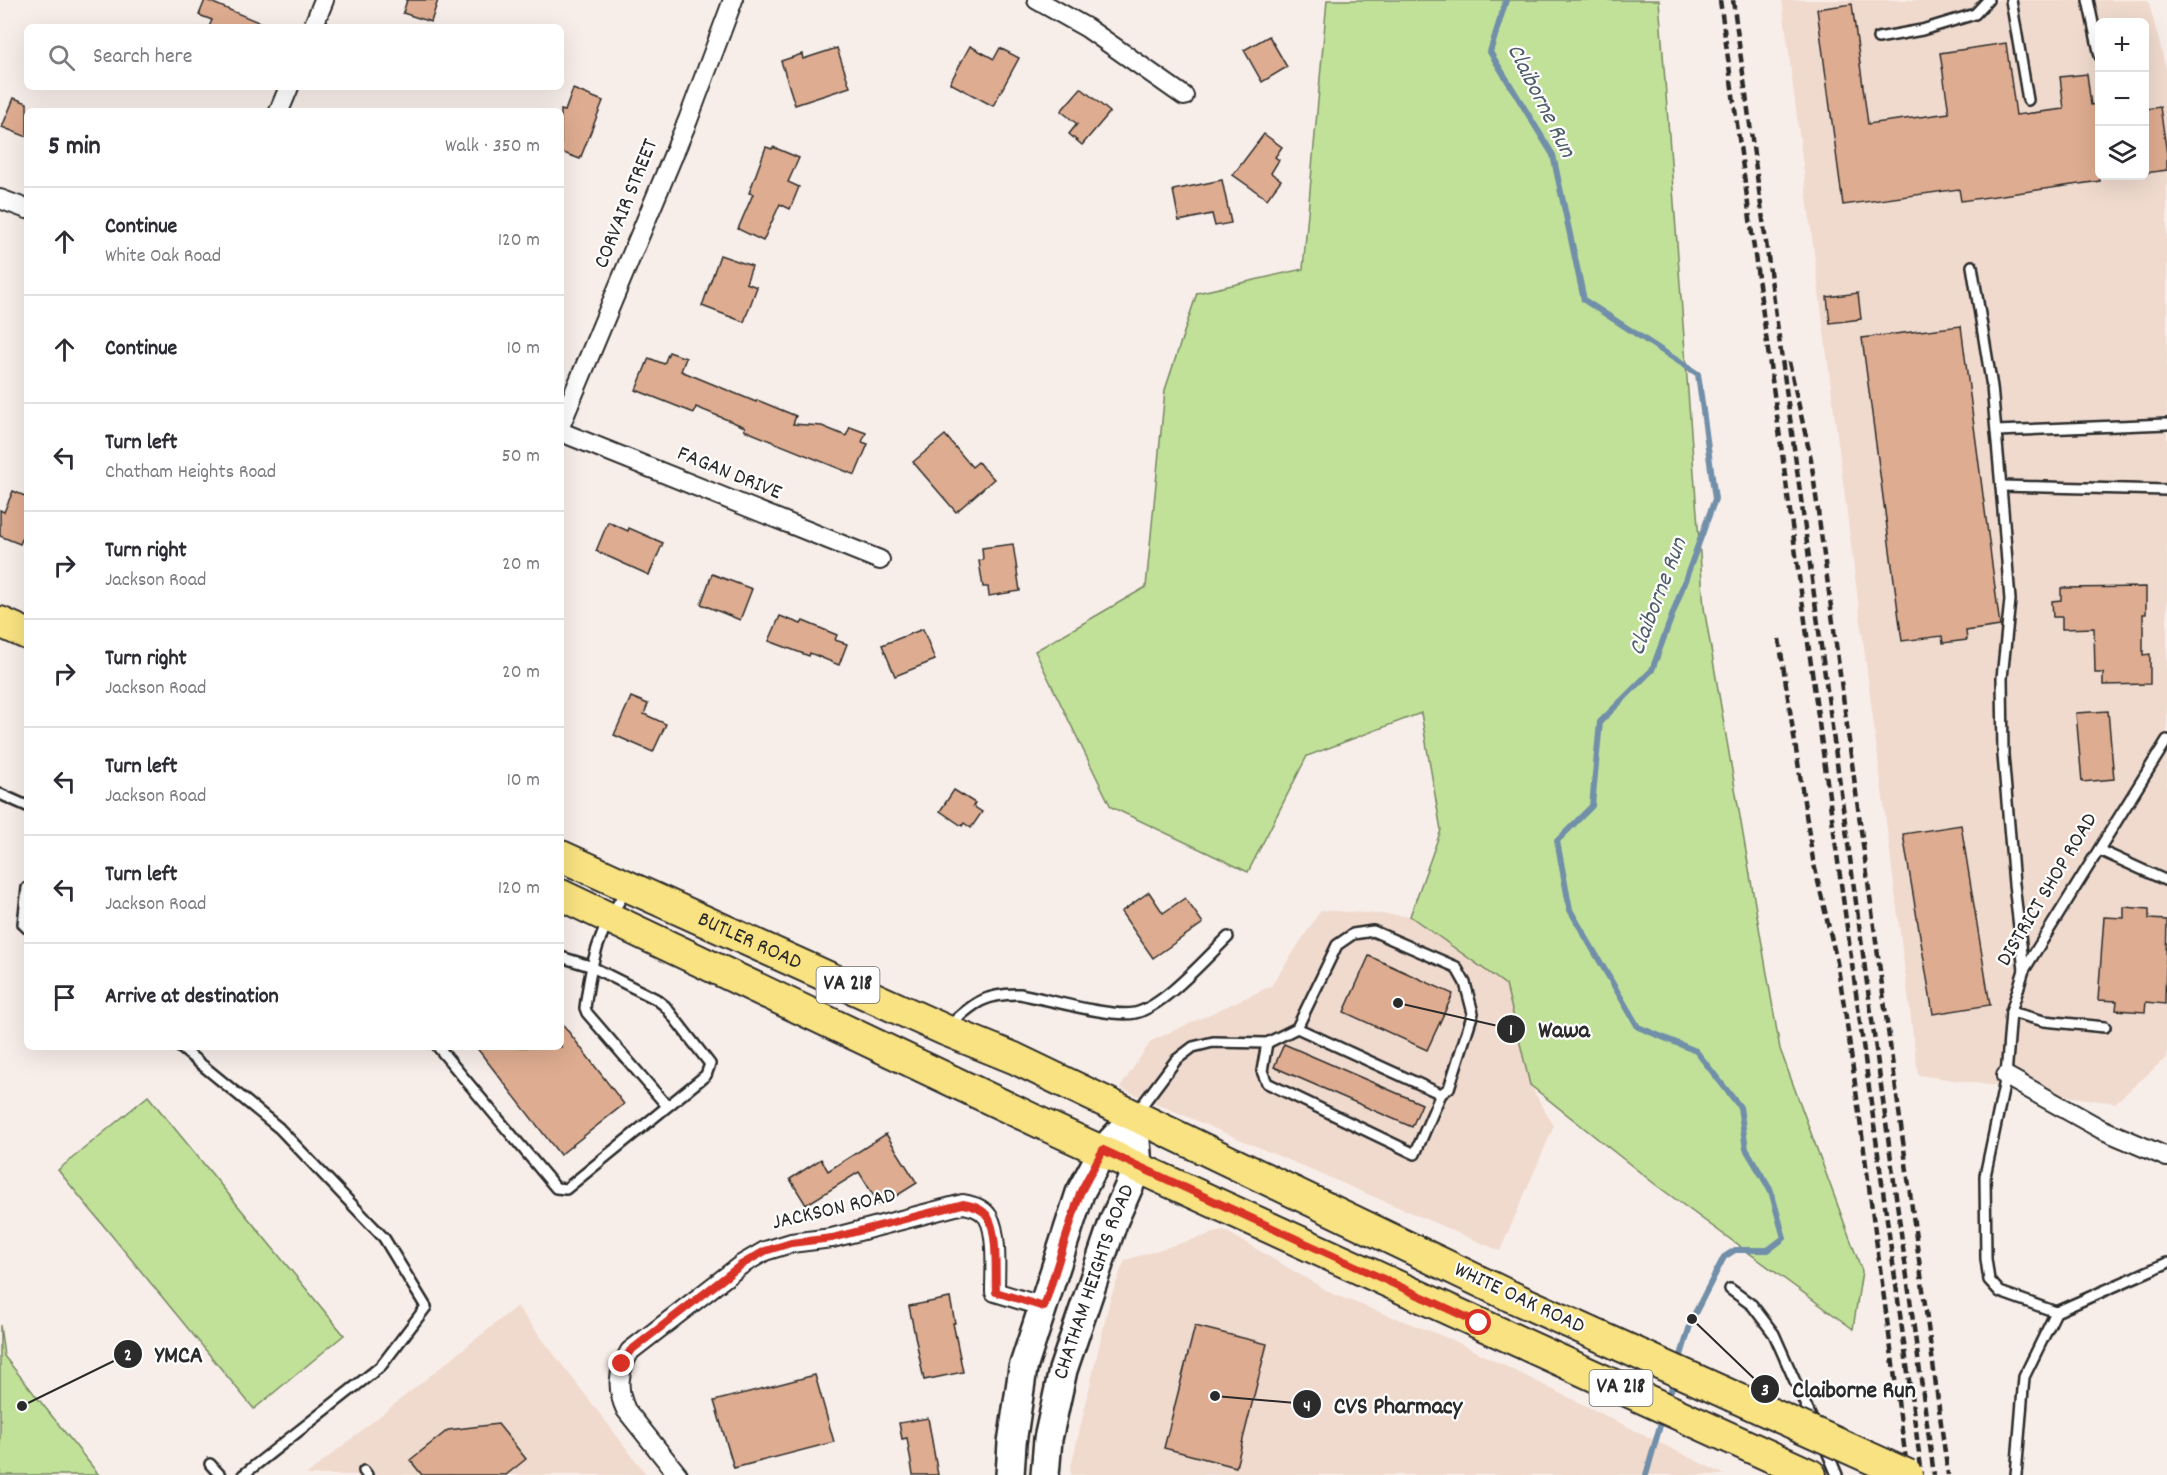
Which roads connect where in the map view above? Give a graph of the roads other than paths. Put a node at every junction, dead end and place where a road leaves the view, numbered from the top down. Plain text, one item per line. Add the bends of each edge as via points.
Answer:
1 (324, 0) edge
2 (733, 0) edge
3 (1037, 0) edge
4 (1988, 0) edge
5 (2011, 0) edge
6 (2088, 0) edge
7 (314, 24) edge
8 (2095, 33) edge
9 (1878, 38) dead end
10 (288, 90) edge
11 (1184, 96) dead end
12 (2028, 100) dead end
13 (280, 108) edge
14 (0, 199) edge
15 (24, 209) edge
16 (1972, 266) dead end
17 (564, 417) edge
18 (2167, 424) edge
19 (1996, 431) junction
20 (564, 433) edge
21 (2001, 486) junction
22 (2167, 490) edge
23 (880, 560) dead end
24 (0, 622) edge
25 (24, 633) edge
26 (2167, 740) edge
27 (0, 794) edge
28 (24, 805) edge
29 (2099, 850) junction
30 (564, 857) edge
31 (2167, 881) edge
32 (629, 886) junction
33 (564, 896) edge
34 (608, 917) junction
35 (1228, 938) dead end
36 (564, 958) edge
37 (590, 966) junction
38 (2024, 970) junction
39 (2011, 1012) junction
40 (2105, 1027) dead end
41 (1298, 1028) junction
42 (945, 1030) junction
43 (1267, 1043) junction
44 (184, 1050) edge
45 (441, 1050) edge
46 (2006, 1076) junction
47 (1441, 1094) junction
48 (667, 1106) junction
49 (1134, 1117) junction
50 (1103, 1150) junction
51 (2167, 1157) edge
52 (1138, 1166) junction
53 (2167, 1263) edge
54 (1730, 1289) dead end
55 (1044, 1307) junction
56 (2056, 1312) junction
57 (1048, 1439) junction
58 (210, 1464) dead end
59 (220, 1475) edge
60 (243, 1475) edge
61 (678, 1475) edge
62 (1010, 1475) edge
63 (1045, 1475) edge
64 (1057, 1475) edge
65 (1811, 1475) edge
66 (1837, 1475) edge
67 (1908, 1475) edge
68 (2016, 1475) edge

1 - 7 street
2 - 17 street, CORVAIR STREET via 688,120
3 - 11 street via 1087,28
4 - 9 lane via 1975,14
5 - 12 lane
6 - 8 lane
10 - 13 street
14 - 15 street
16 - 19 lane
18 - 19 lane
19 - 21 lane
20 - 23 street, FAGAN DRIVE
21 - 22 lane
21 - 38 lane via 2010,600 2002,678 2003,754
24 - 25 main road
26 - 29 lane, DISTRICT SHOP ROAD
27 - 28 lane
29 - 31 lane
29 - 38 lane, DISTRICT SHOP ROAD
30 - 32 main road, BUTLER ROAD / VA 218
32 - 34 lane
32 - 42 main road, BUTLER ROAD / VA 218
33 - 34 main road, BUTLER ROAD / VA 218
34 - 37 lane
34 - 50 main road, BUTLER ROAD / VA 218
35 - 42 lane via 1159,1001 1135,1013 1118,1014 1005,993 973,1004
36 - 37 lane
37 - 48 lane via 587,1013
37 - 48 lane via 665,1006 710,1064 706,1074
38 - 39 lane, DISTRICT SHOP ROAD
39 - 40 lane via 2044,1021
39 - 46 lane, DISTRICT SHOP ROAD
41 - 43 lane
41 - 47 lane
41 - 47 lane via 1337,945 1353,934 1373,931 1456,967 1473,1013 1449,1088
42 - 49 main road, BUTLER ROAD / VA 218 via 1014,1058
43 - 47 lane via 1262,1071 1267,1083 1415,1154
43 - 49 lane via 1213,1042 1193,1047 1176,1060
44 - 60 lane via 279,1128 384,1238 426,1307 381,1366
45 - 48 lane via 561,1190
46 - 51 street via 2101,1129
46 - 56 lane, DISTRICT SHOP ROAD via 1985,1176 1989,1280 2000,1292
49 - 50 main road, CHATHAM HEIGHTS ROAD
49 - 52 main road, CHATHAM HEIGHTS ROAD
49 - 67 main road, WHITE OAK ROAD / VA 218, bridge via 1510,1296
50 - 52 main road, VA 218
50 - 55 main road, CHATHAM HEIGHTS ROAD via 1080,1193
52 - 57 main road, CHATHAM HEIGHTS ROAD via 1113,1220 1063,1370
52 - 65 main road, WHITE OAK ROAD / VA 218
53 - 56 lane
54 - 66 lane via 1752,1305 1774,1334
55 - 61 street, JACKSON ROAD via 996,1292 993,1229 987,1215 963,1204 765,1251 741,1265 630,1351 622,1364 618,1382 626,1410
55 - 62 main road, CHATHAM HEIGHTS ROAD via 1023,1368
56 - 68 lane via 2024,1377
57 - 63 main road, CHATHAM HEIGHTS ROAD
57 - 64 main road
58 - 59 lane

